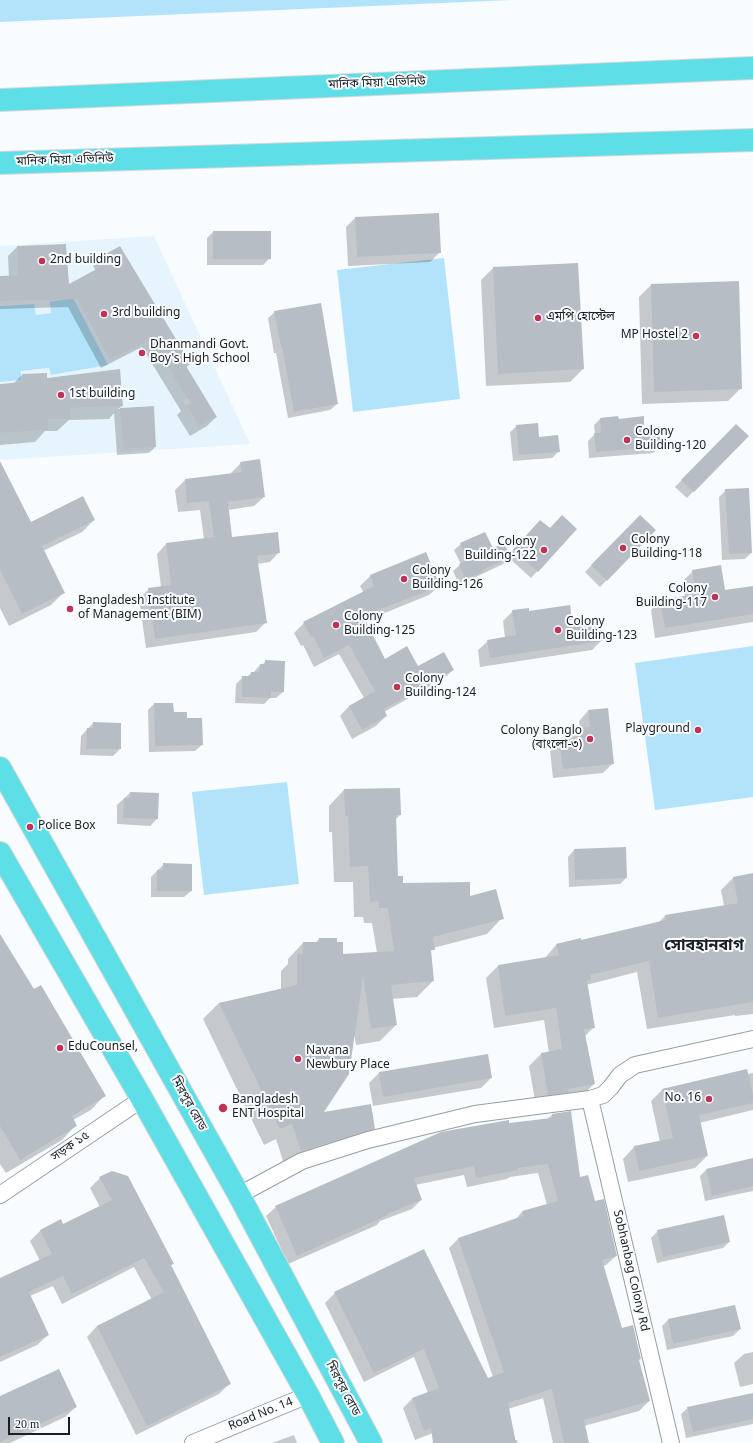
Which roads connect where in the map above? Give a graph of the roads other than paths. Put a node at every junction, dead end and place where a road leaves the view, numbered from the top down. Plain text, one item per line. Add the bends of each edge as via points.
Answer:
1 (753, 68) edge
2 (0, 100) edge
3 (753, 140) edge
4 (0, 163) edge
5 (0, 768) edge
6 (8, 801) edge
7 (0, 853) edge
8 (753, 1039) edge
9 (142, 1099) junction
10 (590, 1099) junction
11 (0, 1195) edge
12 (239, 1195) junction
13 (308, 1395) junction
14 (366, 1434) edge
15 (333, 1442) edge
16 (193, 1443) edge
17 (671, 1443) edge

1 - 2 highway, মানিক মিয়া এভিনিউ
3 - 4 highway, মানিক মিয়া এভিনিউ
5 - 6 highway, মিরপুর রোড
6 - 12 highway, মিরপুর রোড
7 - 9 highway
8 - 10 street via 635,1065 620,1075 603,1095
9 - 11 street, সড়ক ১৫
9 - 13 highway
10 - 12 street via 475,1114 368,1140 302,1161
10 - 17 street, Sobhanbag Colony Rd
12 - 14 highway, মিরপুর রোড
13 - 15 highway
13 - 16 street, Road No. 14
14 - 15 highway

